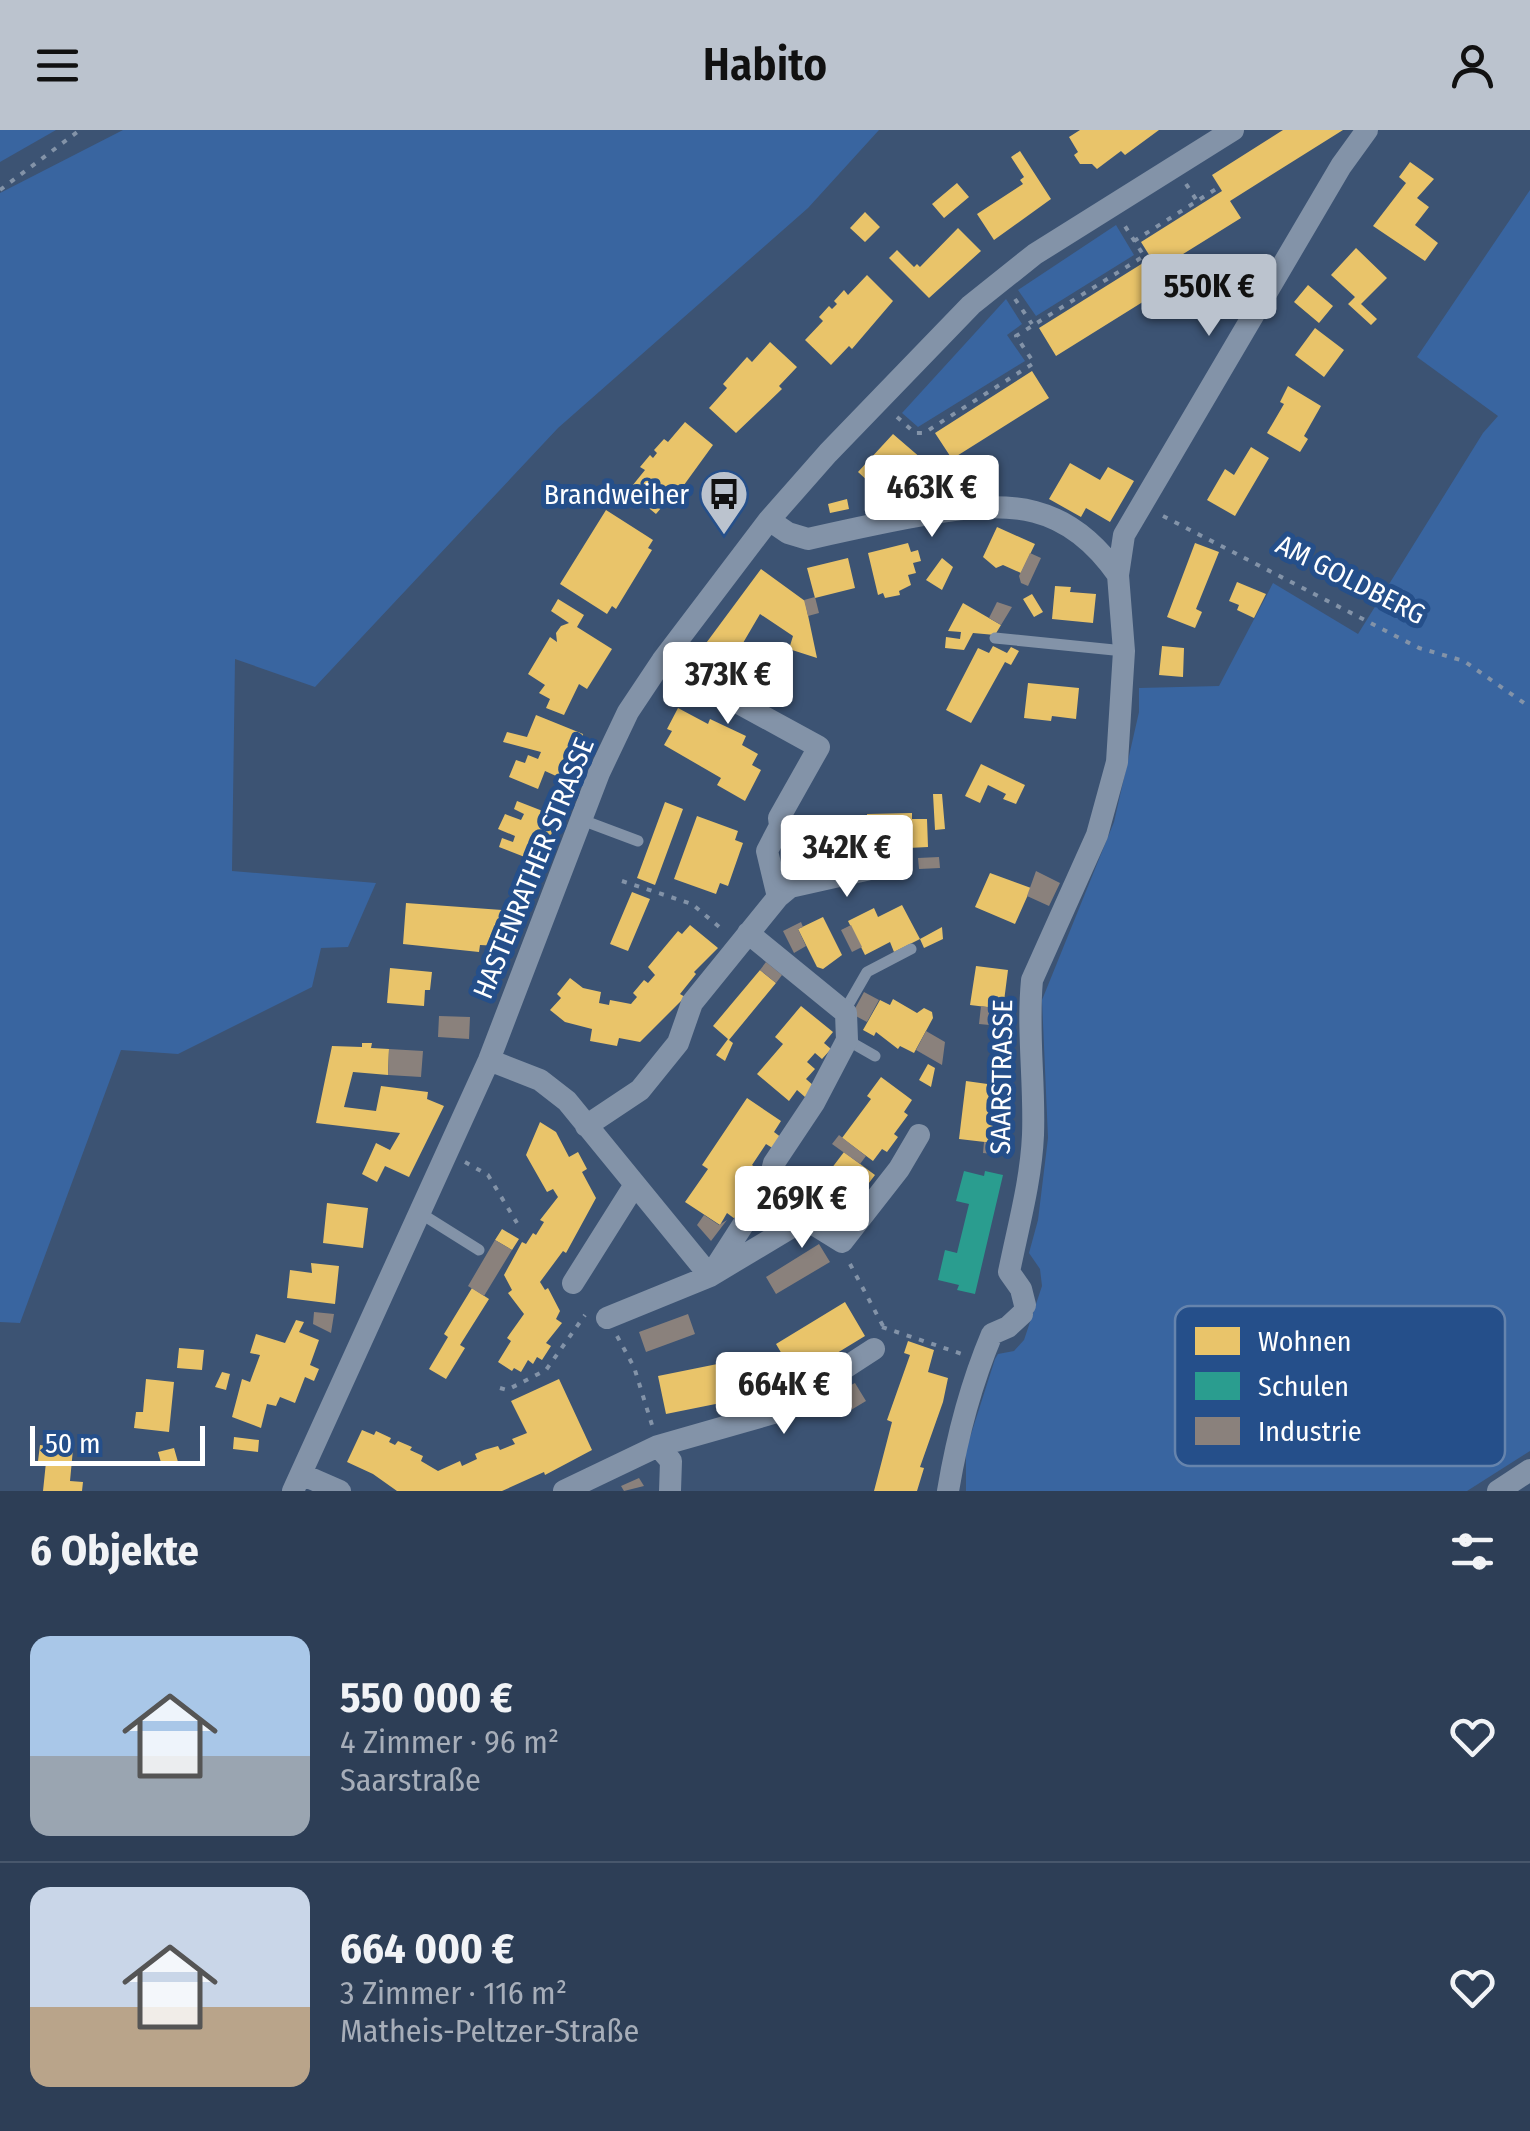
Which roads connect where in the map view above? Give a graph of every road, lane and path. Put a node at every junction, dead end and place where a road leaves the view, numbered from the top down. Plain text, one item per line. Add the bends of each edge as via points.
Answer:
1 (80, 130) edge
2 (1233, 130) edge
3 (1367, 130) edge
4 (1185, 183) dead end
5 (1216, 189) dead end
6 (0, 190) edge
7 (1197, 201) junction
8 (1128, 232) dead end
9 (1134, 241) junction
10 (1026, 316) dead end
11 (1033, 326) junction
12 (894, 415) dead end
13 (1140, 506) junction
14 (769, 520) junction
15 (1118, 575) junction
16 (995, 638) dead end
17 (1124, 651) junction
18 (662, 660) junction
19 (1530, 698) edge
20 (582, 820) junction
21 (638, 841) dead end
22 (897, 863) dead end
23 (622, 881) dead end
24 (778, 897) junction
25 (744, 939) junction
26 (911, 950) dead end
27 (844, 1012) junction
28 (847, 1040) junction
29 (875, 1056) dead end
30 (489, 1060) junction
31 (586, 1126) junction
32 (918, 1135) dead end
33 (488, 1174) dead end
34 (634, 1186) junction
35 (420, 1213) junction
36 (517, 1223) dead end
37 (842, 1242) junction
38 (479, 1250) dead end
39 (710, 1276) junction
40 (573, 1283) dead end
41 (608, 1318) junction
42 (883, 1326) junction
43 (874, 1349) joint
44 (980, 1361) junction
45 (500, 1388) dead end
46 (658, 1446) junction
47 (1530, 1470) edge
48 (297, 1483) edge
49 (340, 1491) edge
50 (564, 1491) edge
51 (670, 1491) edge
52 (948, 1491) edge
53 (1498, 1491) edge

1 - 6 path
2 - 14 street, HASTENRATHER STRASSE via 1002,278
3 - 13 street, SAARSTRASSE
4 - 7 path
5 - 7 path
7 - 9 path
8 - 9 path
9 - 11 path via 1144,256
10 - 11 path
11 - 12 path via 1016,336 1034,363 924,433
13 - 15 street, SAARSTRASSE via 1124,535
13 - 19 path, AM GOLDBERG via 1419,648 1464,661 1524,703
14 - 15 street via 808,539 974,506 1014,507 1069,525
14 - 18 street, HASTENRATHER STRASSE
15 - 17 street, SAARSTRASSE
16 - 17 lane
17 - 44 street, SAARSTRASSE via 1118,762 1097,835 1032,980 1033,1137 1010,1272 1023,1310 992,1334
18 - 20 street, HASTENRATHER STRASSE via 628,712
18 - 24 street via 819,747 767,851
20 - 21 lane
20 - 30 street, HASTENRATHER STRASSE
22 - 24 street via 790,887
23 - 25 path via 692,904
24 - 25 street
25 - 27 street
25 - 31 street via 692,1003 678,1043 640,1090
26 - 27 lane via 868,972
27 - 28 street
28 - 29 lane
28 - 39 street
30 - 31 street via 540,1080
30 - 35 street, HASTENRATHER STRASSE
31 - 34 street
32 - 37 street via 900,1169
33 - 36 path
34 - 39 street
34 - 40 street
35 - 38 lane
35 - 48 street, HASTENRATHER STRASSE
37 - 39 street via 804,1219
37 - 42 path
39 - 41 street
41 - 45 path via 592,1303 546,1370
41 - 46 path via 634,1367
42 - 43 path
42 - 44 path
43 - 46 street via 777,1412
44 - 52 street, SAARSTRASSE
46 - 50 street
46 - 51 street via 670,1461
47 - 53 street
48 - 49 street

